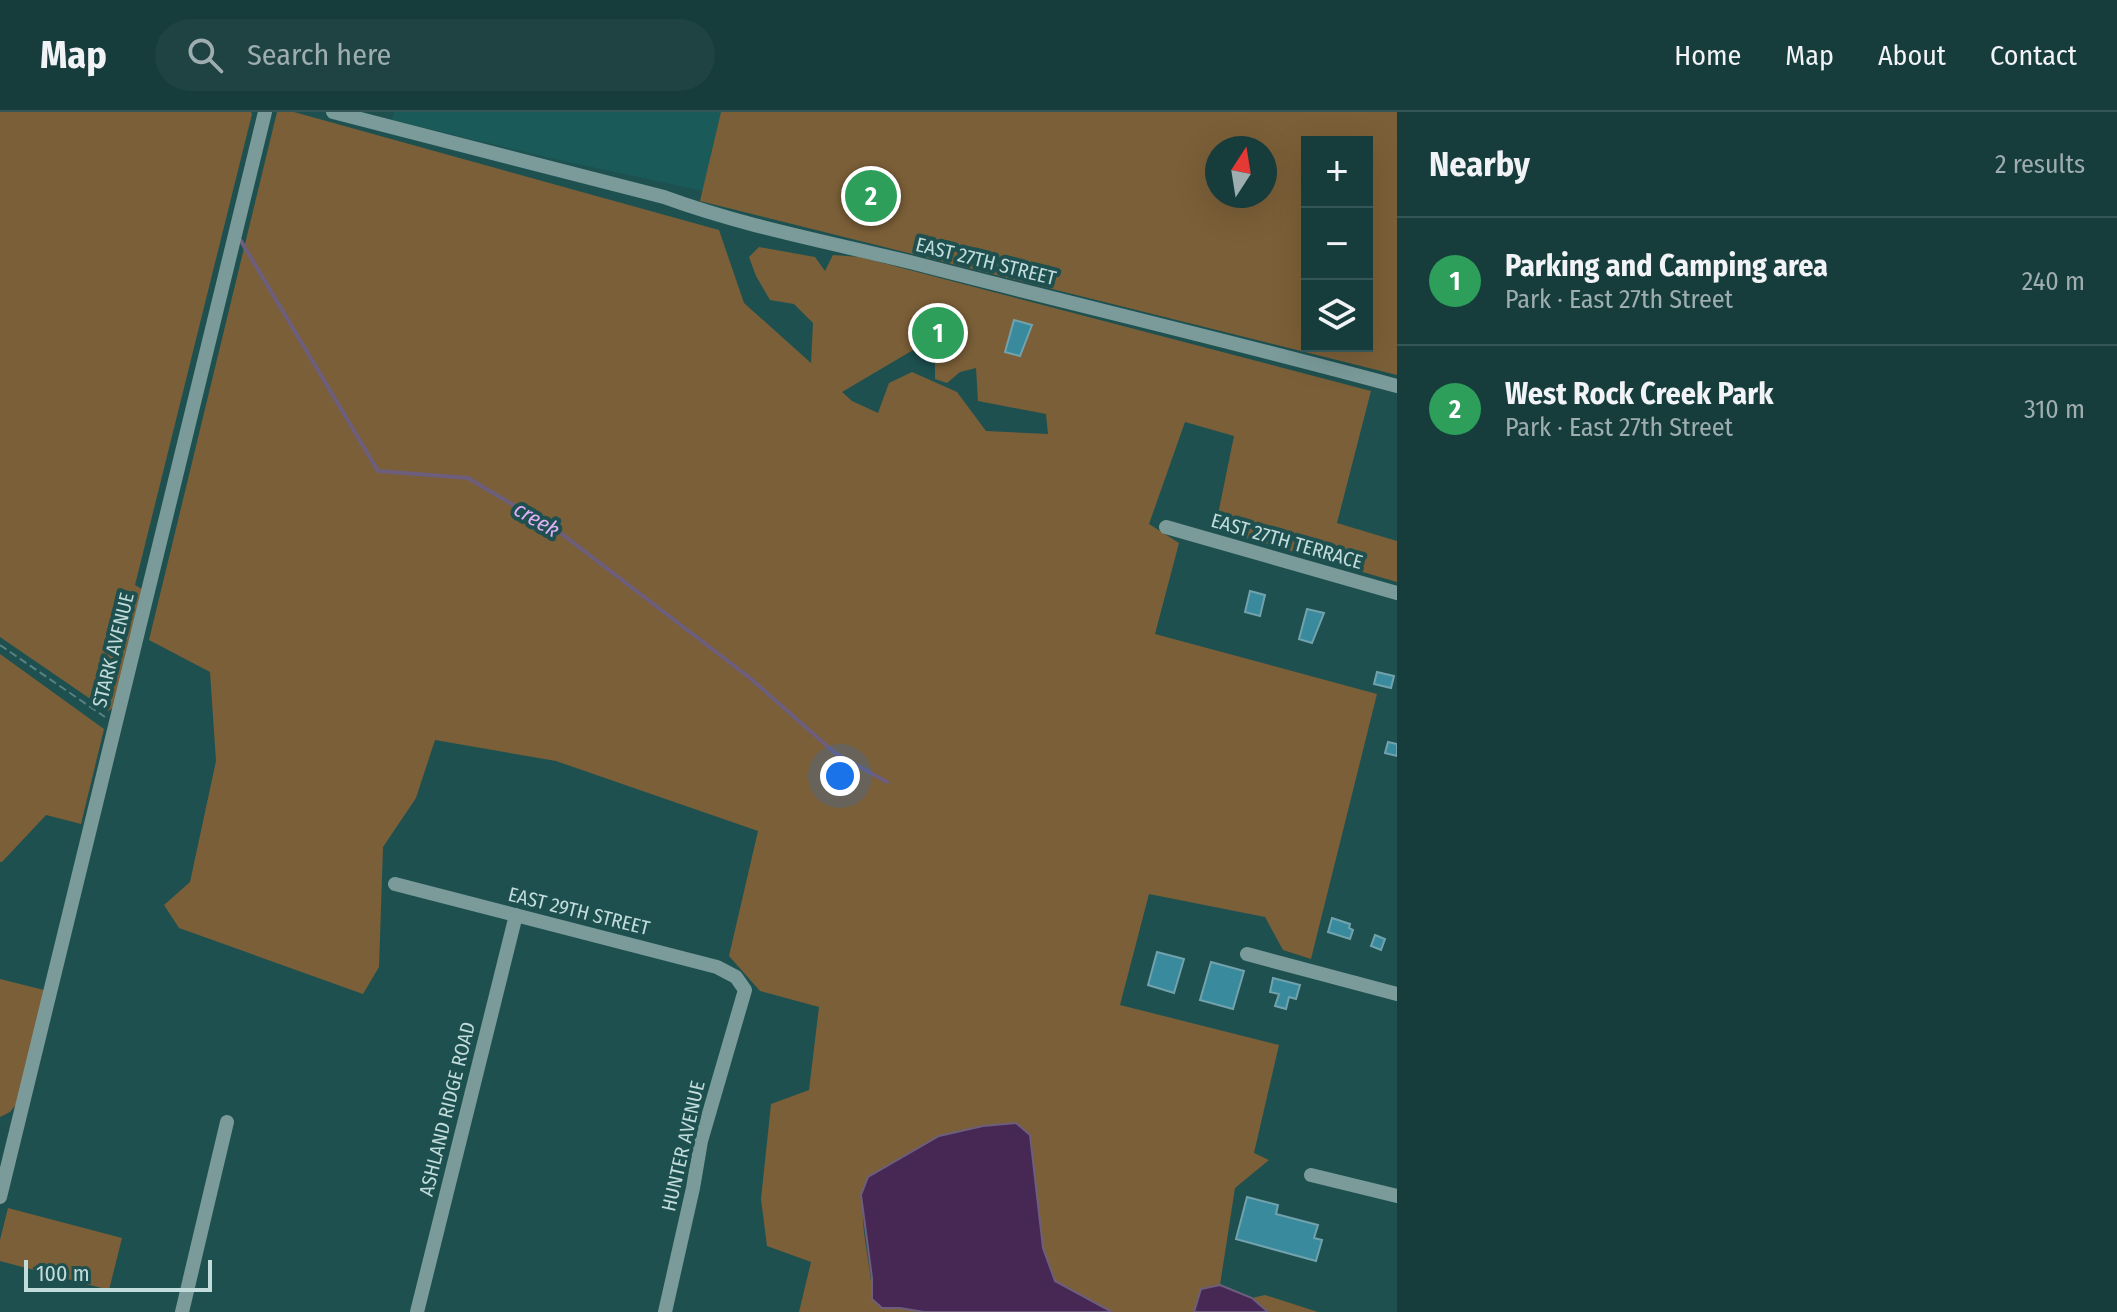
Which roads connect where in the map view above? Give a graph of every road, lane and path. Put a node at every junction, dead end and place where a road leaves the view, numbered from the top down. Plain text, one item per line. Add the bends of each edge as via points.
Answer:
1 (265, 112) edge
2 (333, 112) edge
3 (1397, 386) edge
4 (1166, 527) dead end
5 (1397, 593) edge
6 (0, 645) edge
7 (115, 724) junction
8 (395, 884) dead end
9 (516, 915) junction
10 (1247, 954) dead end
11 (745, 990) joint
12 (1397, 994) edge
13 (227, 1122) dead end
14 (7, 1140) edge
15 (1311, 1175) dead end
16 (1397, 1196) edge
17 (0, 1197) edge
18 (182, 1312) edge
19 (417, 1312) edge
20 (665, 1312) edge

1 - 7 street, STARK AVENUE
2 - 3 street, EAST 27TH STREET
4 - 5 street, EAST 27TH TERRACE
6 - 7 path
7 - 14 street, STARK AVENUE
8 - 9 street, EAST 29TH STREET
9 - 11 street, EAST 29TH STREET via 717,967 736,977
9 - 19 street, ASHLAND RIDGE ROAD
10 - 12 street
11 - 20 street, HUNTER AVENUE via 701,1141
13 - 18 street
14 - 17 street, STARK AVENUE
15 - 16 street

